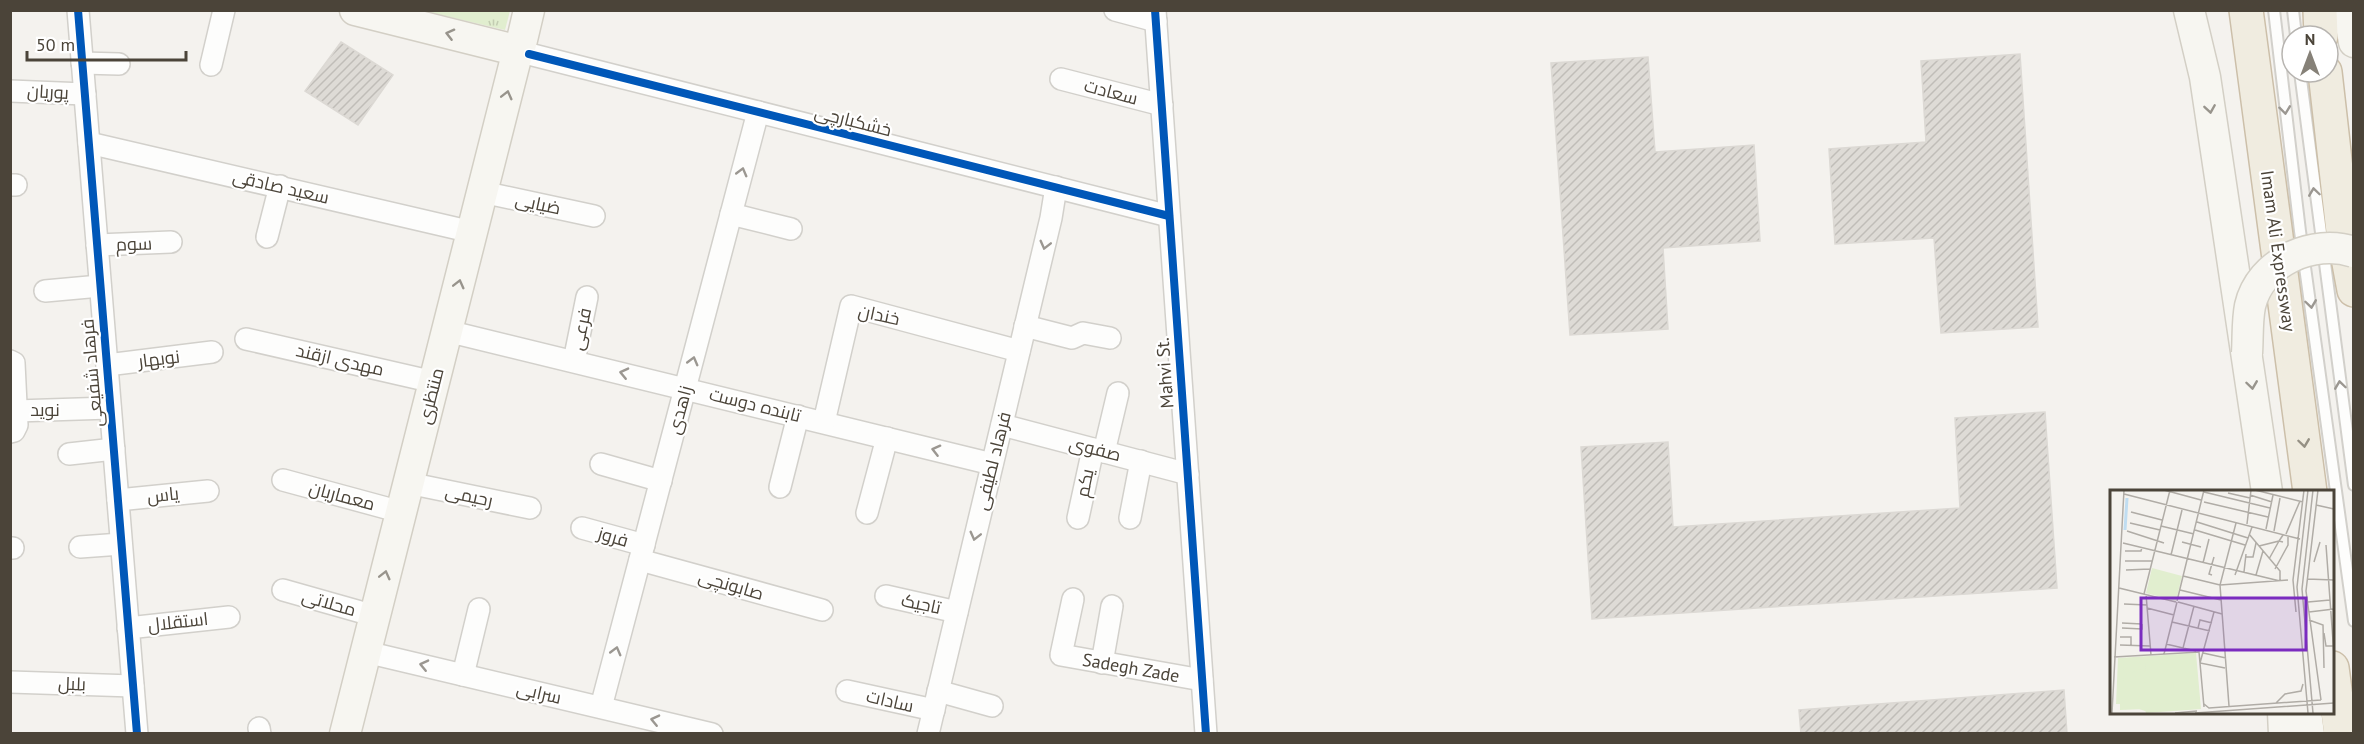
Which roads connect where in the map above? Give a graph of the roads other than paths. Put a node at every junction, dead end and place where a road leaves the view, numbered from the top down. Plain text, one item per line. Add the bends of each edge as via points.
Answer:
1 (78, 10) edge
2 (224, 10) edge
3 (355, 10) edge
4 (529, 10) edge
5 (1115, 10) edge
6 (2189, 10) edge
7 (2204, 10) edge
8 (2246, 10) edge
9 (2274, 10) edge
10 (2348, 10) edge
11 (1156, 16) edge
12 (2354, 42) edge
13 (518, 51) junction
14 (82, 63) junction
15 (118, 64) dead end
16 (211, 65) dead end
17 (2205, 77) junction
18 (1061, 79) dead end
19 (2302, 84) edge
20 (2326, 84) edge
21 (10, 90) edge
22 (85, 94) junction
23 (1162, 105) junction
24 (758, 112) junction
25 (89, 143) junction
26 (280, 186) junction
27 (1056, 187) junction
28 (482, 192) junction
29 (731, 214) junction
30 (594, 216) dead end
31 (1169, 216) junction
32 (791, 229) dead end
33 (472, 232) junction
34 (267, 237) dead end
35 (171, 242) dead end
36 (97, 245) junction
37 (2354, 252) edge
38 (100, 286) junction
39 (45, 291) dead end
40 (2354, 291) edge
41 (587, 297) dead end
42 (1025, 326) junction
43 (447, 331) junction
44 (1110, 338) dead end
45 (246, 339) dead end
46 (1019, 351) junction
47 (212, 352) dead end
48 (2247, 353) junction
49 (574, 361) junction
50 (12, 362) edge
51 (107, 365) junction
52 (434, 382) junction
53 (686, 388) junction
54 (1118, 393) dead end
55 (110, 408) junction
56 (16, 411) junction
57 (798, 416) junction
58 (824, 422) junction
59 (1002, 426) junction
60 (10, 432) edge
61 (887, 438) junction
62 (114, 449) junction
63 (1098, 450) junction
64 (69, 454) dead end
65 (1141, 461) junction
66 (601, 464) dead end
67 (993, 464) junction
68 (1188, 474) junction
69 (283, 480) dead end
70 (661, 481) junction
71 (408, 483) junction
72 (2354, 485) edge
73 (780, 487) dead end
74 (2267, 490) edge
75 (2310, 490) edge
76 (208, 491) dead end
77 (118, 500) junction
78 (530, 508) dead end
79 (401, 512) junction
80 (867, 513) dead end
81 (1078, 518) dead end
82 (1130, 518) dead end
83 (582, 528) dead end
84 (121, 543) junction
85 (80, 547) dead end
86 (642, 553) junction
87 (283, 590) dead end
88 (886, 596) dead end
89 (1073, 600) dead end
90 (1112, 606) dead end
91 (479, 609) dead end
92 (822, 610) dead end
93 (957, 612) junction
94 (229, 616) dead end
95 (375, 616) junction
96 (2354, 621) edge
97 (128, 628) junction
98 (366, 652) junction
99 (1102, 663) junction
100 (463, 675) junction
101 (1202, 680) junction
102 (10, 682) edge
103 (2334, 683) edge
104 (133, 686) junction
105 (847, 691) dead end
106 (936, 700) junction
107 (993, 706) dead end
108 (601, 707) junction
109 (2283, 714) edge
110 (2306, 714) edge
111 (136, 734) edge
112 (345, 734) edge
113 (712, 734) edge
114 (928, 734) edge
115 (1206, 734) edge
116 (2284, 734) edge
117 (2309, 734) edge
118 (2341, 734) edge

1 - 14 street, فرهاد شفیعی
2 - 16 street
13 -> 3 main road, خشکبارچی
4 - 13 main road, منتظری
5 - 11 street
6 - 17 main road
7 - 17 main road
8 -> 75 highway, Imam Ali Expressway
9 -> 96 lane
10 - 12 main road
11 - 23 street, Mahvi St.
13 - 24 street, خشکبارچی
28 -> 13 main road, منتظری
14 - 15 street
14 - 22 street, فرهاد شفیعی
17 -> 48 main road
18 - 23 street, سعادت
72 -> 19 lane
20 - 40 highway
21 - 22 street, پوریان
22 - 25 street, فرهاد شفیعی
23 - 31 street, Mahvi St.
24 - 27 street, خشکبارچی
29 -> 24 street, زاهدی
25 - 26 street, سعید صادقی
25 - 36 street, فرهاد شفیعی
26 - 33 street, سعید صادقی
26 - 34 street
27 - 31 street, خشکبارچی
27 -> 42 street, فرهاد لطیفی
28 - 30 street, ضیایی
28 - 33 main road, منتظری
29 - 32 street
53 -> 29 street, زاهدی
31 - 68 street, Mahvi St.
43 -> 33 main road, منتظری
35 - 36 street, سوم
36 - 38 street, فرهاد شفیعی
37 - 48 main road, bridge via 2341,248 2312,249 2281,262 2267,275 2250,306
38 - 39 street
38 - 51 street, فرهاد شفیعی
41 - 49 street, فرعی
42 - 44 street via 1072,338 1083,333
42 - 46 street, فرهاد لطیفی
43 - 49 street, تابنده دوست
43 - 52 main road, منتظری
45 - 52 street, مهدی ازقند
46 - 58 street, خندان via 851,306
46 - 59 street, فرهاد لطیفی
47 - 51 street, نوبهار
48 -> 74 main road
53 -> 49 street, تابنده دوست
50 - 56 street
51 - 55 street, فرهاد شفیعی
52 - 71 main road, منتظری
53 - 57 street, تابنده دوست
53 - 70 street, زاهدی
54 - 63 street, یکم
55 - 56 street, نوید
55 - 62 street, فرهاد شفیعی
56 - 60 street via 17,426
57 - 58 street, تابنده دوست
57 - 73 street
58 - 61 street, تابنده دوست
59 - 63 street, صفوی
59 - 67 street, فرهاد لطیفی
67 -> 61 street, تابنده دوست
61 - 80 street
62 - 64 street
62 - 77 street, فرهاد شفیعی
63 - 65 street, صفوی
63 - 81 street, یکم
65 - 68 street, صفوی
65 - 82 street
66 - 70 street
67 -> 93 street, فرهاد لطیفی
68 - 101 street, Mahvi St.
69 - 79 street, معماریان
70 - 86 street, زاهدی
71 - 78 street, رحیمی
71 - 79 main road, منتظری
76 - 77 street, یاس
77 - 84 street, فرهاد شفیعی
95 -> 79 main road, منتظری
83 - 86 street, فروز
84 - 85 street
84 - 97 street, فرهاد شفیعی
86 - 92 street, صابونچی
108 -> 86 street, زاهدی
87 - 95 street, محلاتی
88 - 93 street, تاجیک
89 - 99 street, Sadegh Zade via 1061,655
90 - 99 street
91 - 100 street
93 - 106 street, فرهاد لطیفی
94 - 97 street, استقلال
95 - 98 main road, منتظری
97 - 104 street, فرهاد شفیعی
100 -> 98 street, سرابی
98 - 112 main road, منتظری
99 - 101 street, Sadegh Zade
100 - 108 street, سرابی
101 - 115 street, Mahvi St.
102 - 104 street, بلبل
103 - 118 highway
104 - 111 street, فرهاد شفیعی
105 - 106 street, سادات
106 - 107 street
106 - 114 street, فرهاد لطیفی
113 -> 108 street, سرابی
109 - 116 main road
110 - 117 main road

